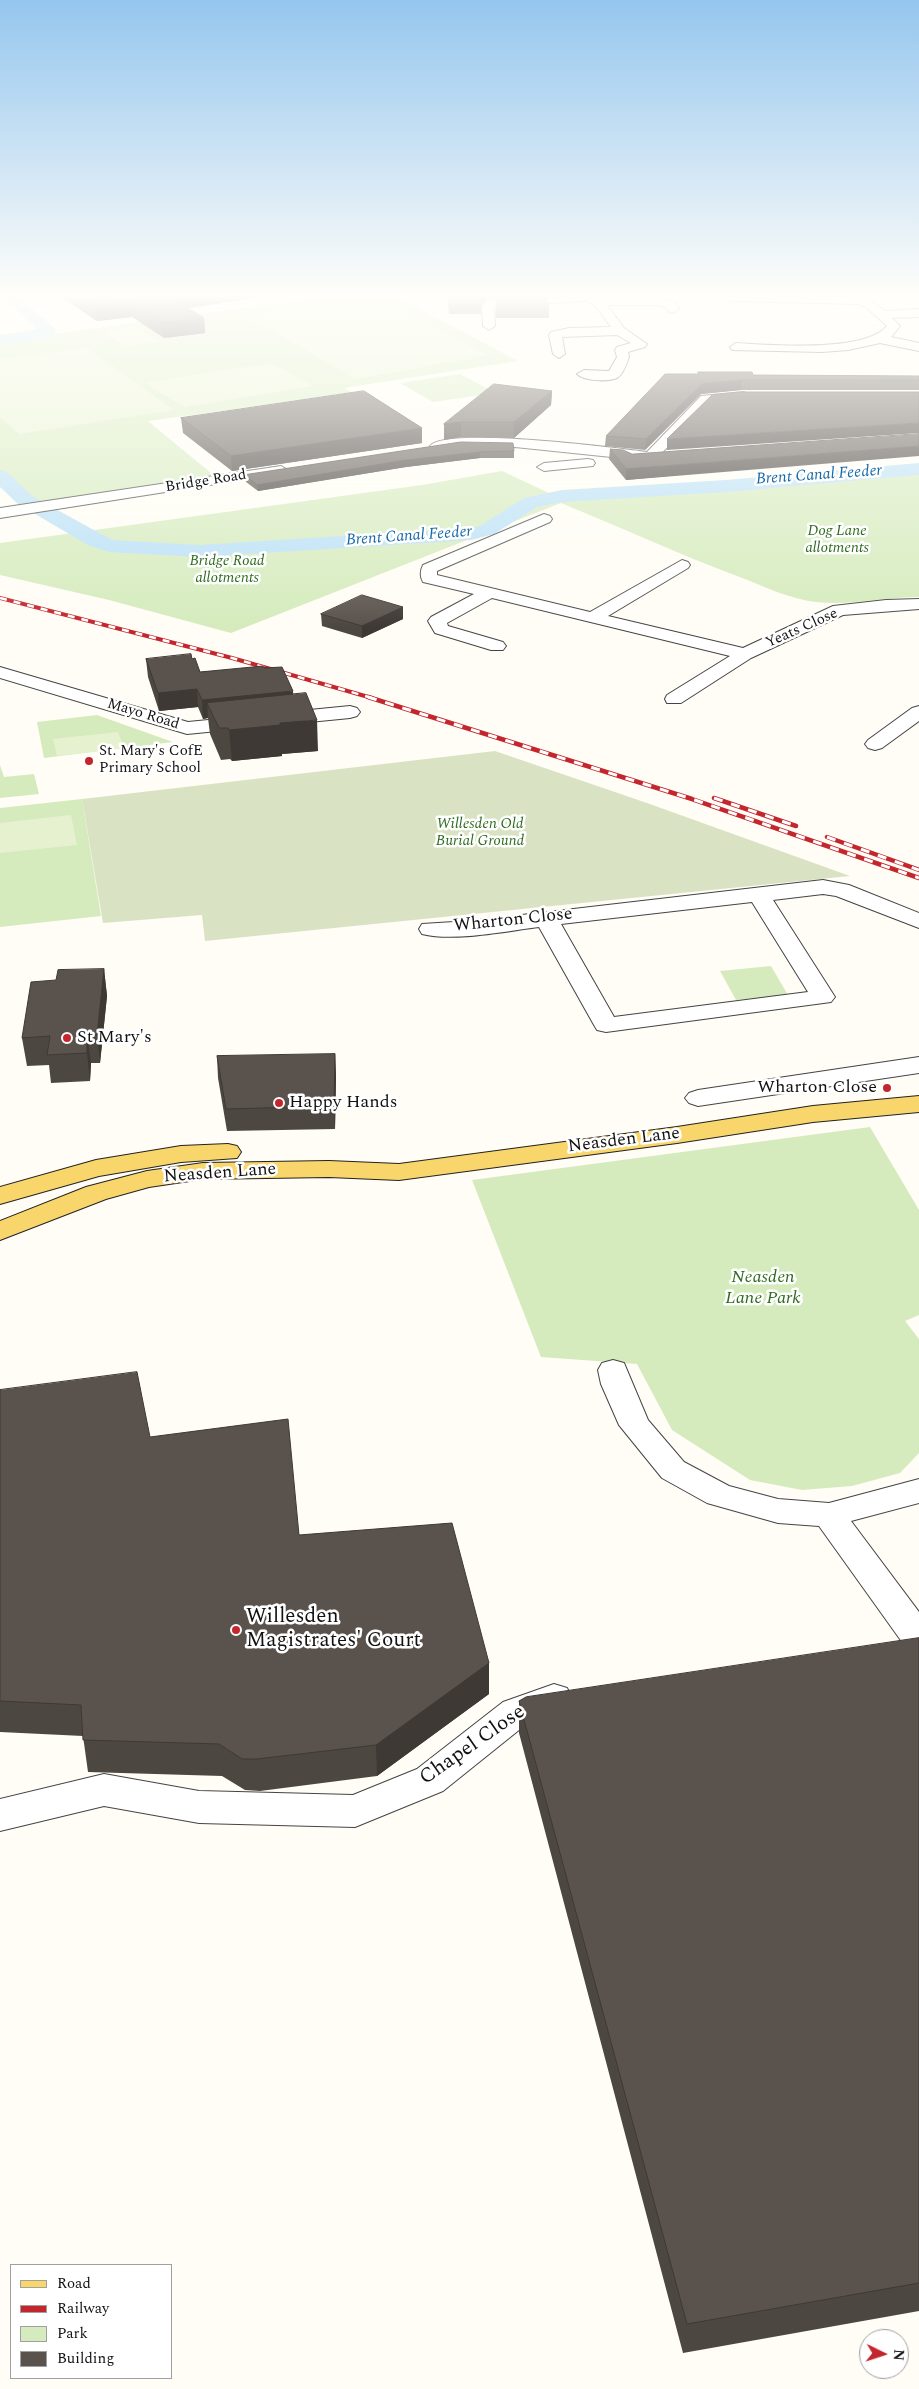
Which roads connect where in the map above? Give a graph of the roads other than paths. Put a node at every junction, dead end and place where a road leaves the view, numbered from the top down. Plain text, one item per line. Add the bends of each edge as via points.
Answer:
1 (700, 405) edge
2 (418, 449) edge
3 (669, 456) edge
4 (650, 457) junction
5 (544, 467) dead end
6 (296, 468) edge
7 (0, 514) edge
8 (544, 519) dead end
9 (682, 565) dead end
10 (489, 593) junction
11 (919, 604) edge
12 (592, 617) junction
13 (497, 646) dead end
14 (746, 654) junction
15 (0, 672) edge
16 (674, 699) dead end
17 (350, 712) dead end
18 (919, 712) edge
19 (875, 744) dead end
20 (758, 894) junction
21 (546, 918) junction
22 (919, 921) edge
23 (430, 929) dead end
24 (919, 1065) edge
25 (698, 1098) dead end
26 (919, 1104) edge
27 (330, 1169) junction
28 (0, 1196) edge
29 (0, 1231) edge
30 (613, 1370) dead end
31 (919, 1491) edge
32 (829, 1515) junction
33 (909, 1644) edge
34 (584, 1694) edge
35 (0, 1815) edge

1 - 4 street
2 - 4 street via 484,442
3 - 4 street
4 - 5 street
6 - 7 street, Bridge Road
8 - 10 street, Yeats Close via 429,569 429,578
9 - 12 street
10 - 12 street, Yeats Close
10 - 13 street via 437,621 441,629
11 - 14 street, Yeats Close via 839,610
12 - 14 street, Yeats Close
14 - 16 street, Yeats Close
15 - 17 street, Mayo Road via 186,728
18 - 19 street
20 - 21 street, Wharton Close
20 - 21 street via 823,997 606,1024
20 - 22 street, Wharton Close via 823,887 841,890
21 - 23 street, Wharton Close via 470,928
24 - 25 street
26 - 27 main road, Neasden Lane via 813,1114 399,1172
27 - 28 main road, Neasden Lane via 260,1151 181,1154 96,1168
27 - 29 main road, Neasden Lane via 202,1171 148,1179 96,1193
30 - 32 street via 635,1425 673,1470 719,1495 778,1511
31 - 32 street
32 - 33 street
34 - 35 street, Chapel Close via 545,1700 516,1712 430,1780 354,1811 199,1807 104,1790

